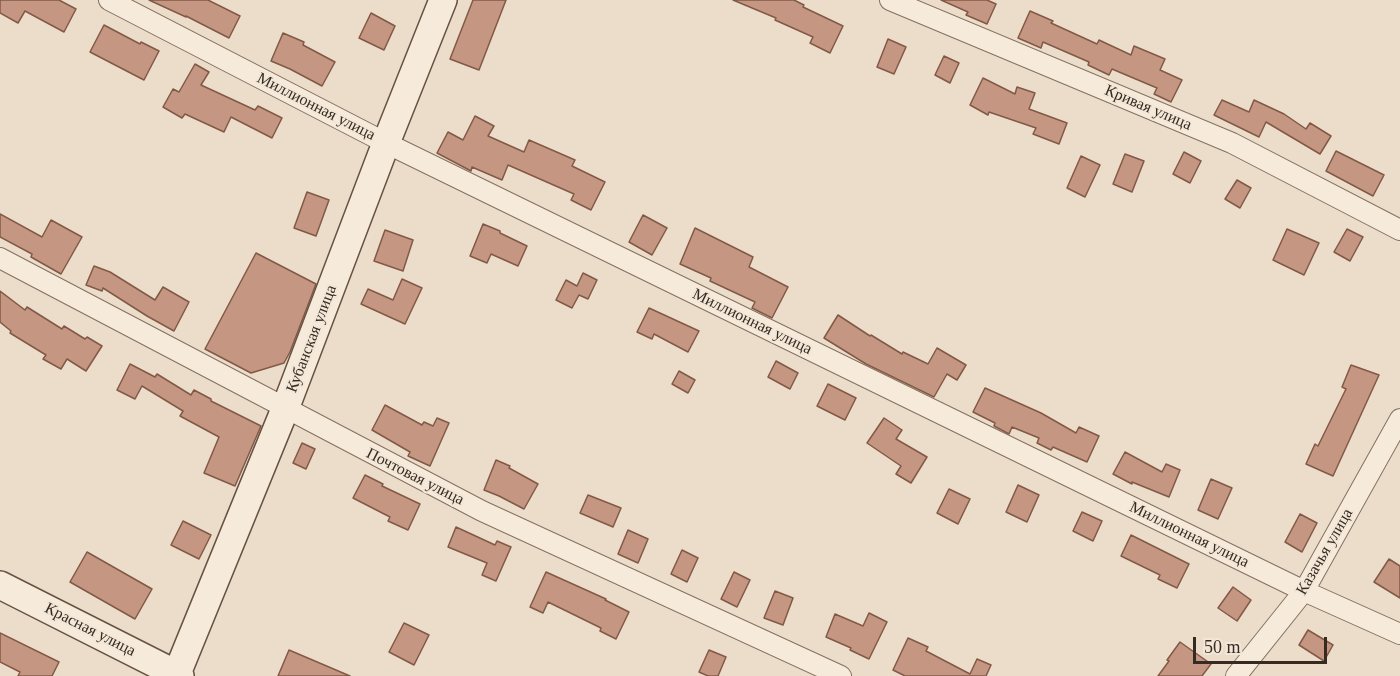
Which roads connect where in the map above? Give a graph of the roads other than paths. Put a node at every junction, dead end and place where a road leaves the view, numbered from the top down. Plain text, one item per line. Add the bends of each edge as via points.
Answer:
1 (109, 0) edge
2 (443, 0) edge
3 (890, 0) edge
4 (386, 143) junction
5 (1400, 230) edge
6 (0, 258) edge
7 (285, 409) junction
8 (1400, 419) edge
9 (0, 585) edge
10 (1304, 591) junction
11 (1400, 634) edge
12 (178, 676) edge
13 (841, 676) edge
14 (1236, 676) edge

1 - 4 street, Миллионная улица
2 - 4 main road, Кубанская улица
3 - 5 street, Кривая улица via 1232,143
4 - 7 main road, Кубанская улица
4 - 10 street, Миллионная улица
6 - 7 street, Почтовая улица
7 - 12 main road, Кубанская улица
7 - 13 street, Почтовая улица via 482,511
8 - 10 street, Казачья улица
9 - 12 main road, Красная улица
10 - 11 street, Миллионная улица
10 - 14 street, Казачья улица

